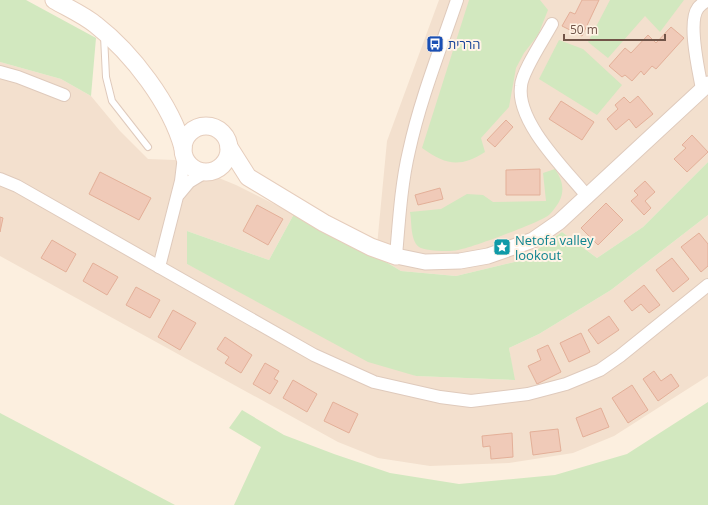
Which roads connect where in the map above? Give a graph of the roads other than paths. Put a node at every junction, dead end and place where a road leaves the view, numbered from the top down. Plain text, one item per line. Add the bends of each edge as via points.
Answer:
1 (54, 0) edge
2 (457, 0) edge
3 (707, 0) edge
4 (552, 24) dead end
5 (104, 32) junction
6 (0, 72) edge
7 (705, 86) edge
8 (64, 95) dead end
9 (159, 97) junction
10 (202, 126) junction
11 (148, 147) dead end
12 (228, 147) junction
13 (183, 152) junction
14 (211, 171) junction
15 (0, 179) edge
16 (259, 183) junction
17 (177, 196) junction
18 (587, 196) junction
19 (396, 256) junction
20 (159, 267) junction
21 (708, 286) edge

1 - 5 main road
2 - 19 street via 414,126 408,151
3 - 7 street via 697,8 694,21 697,61
4 - 18 street via 526,71 521,85 521,98 532,129
5 - 9 main road via 122,49
5 - 11 lane via 104,61 112,101
6 - 8 street
7 - 18 street
9 - 10 main road via 174,112
9 - 13 main road via 176,125
10 - 12 main road via 218,129 227,140
10 - 13 main road via 188,134 184,140
12 - 14 main road via 225,161
12 - 16 main road via 248,177
13 - 14 main road via 194,168
13 - 17 street via 184,172
14 - 16 main road via 225,171
14 - 17 street via 190,182
15 - 20 street via 17,186
16 - 19 main road via 324,223 371,247
17 - 20 street
18 - 19 street via 559,222 533,240 511,249 460,261 425,262
20 - 21 street via 314,355 349,372 374,382 406,390 471,401 528,394 566,384 600,370

